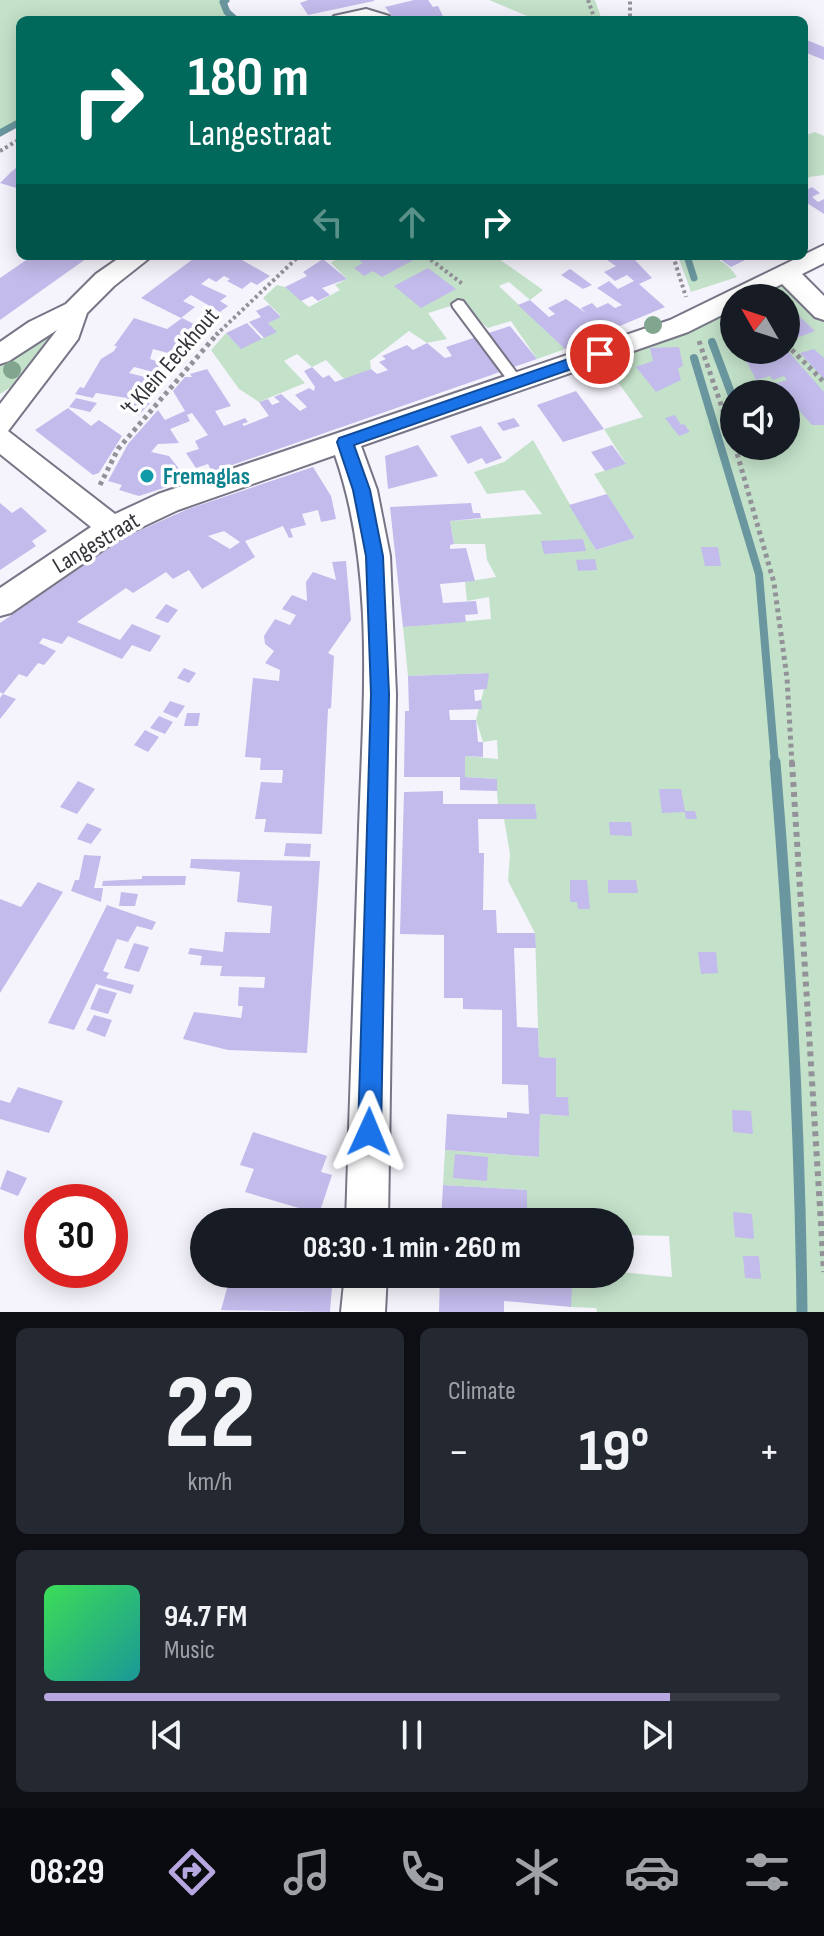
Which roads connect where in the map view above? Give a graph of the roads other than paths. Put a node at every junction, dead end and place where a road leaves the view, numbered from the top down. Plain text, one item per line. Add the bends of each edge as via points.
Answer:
1 (824, 253) edge
2 (133, 260) edge
3 (786, 273) junction
4 (458, 304) road end
5 (75, 310) junction
6 (824, 311) edge
7 (0, 355) edge
8 (517, 383) junction
9 (0, 424) edge
10 (0, 439) edge
11 (345, 442) junction
12 (112, 528) junction
13 (0, 604) edge
14 (367, 1208) edge
15 (365, 1288) edge
16 (363, 1312) edge

1 - 3 street, Langestraat
2 - 5 street
3 - 6 street
3 - 8 street, Langestraat via 692,319
4 - 8 lane
5 - 7 street
5 - 9 street via 69,333
8 - 11 street, Langestraat
10 - 12 street
11 - 12 street, Langestraat via 168,502
11 - 14 street via 362,490 375,556 380,694
12 - 13 street, Langestraat
15 - 16 street

